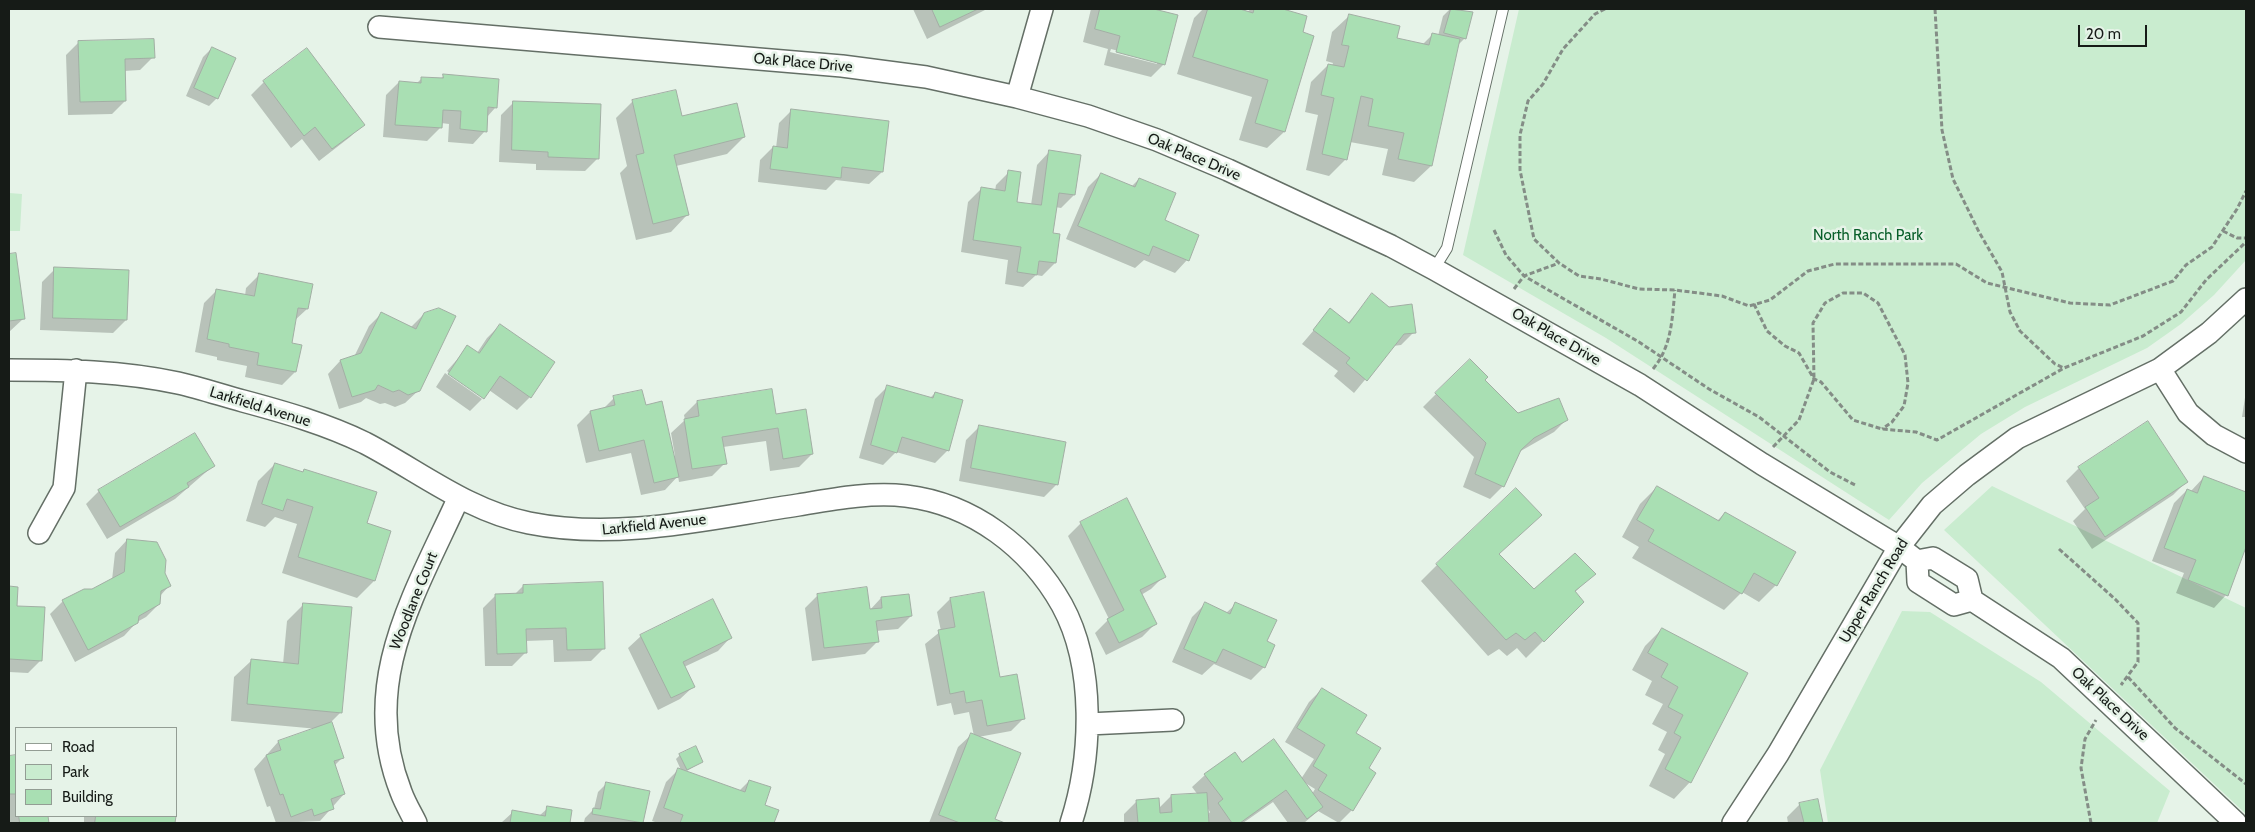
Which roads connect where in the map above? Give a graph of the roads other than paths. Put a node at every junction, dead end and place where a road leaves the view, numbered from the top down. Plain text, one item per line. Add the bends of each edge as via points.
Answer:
1 (1042, 9) edge
2 (1503, 9) edge
3 (379, 27) dead end
4 (1017, 96) junction
5 (1434, 269) junction
6 (2246, 299) edge
7 (2160, 369) junction
8 (9, 370) edge
9 (76, 370) junction
10 (2246, 452) edge
11 (459, 497) junction
12 (39, 533) dead end
13 (1899, 547) junction
14 (1917, 561) junction
15 (1972, 600) junction
16 (1173, 720) dead end
17 (1088, 724) junction
18 (416, 823) edge
19 (1071, 823) edge
20 (1733, 823) edge
21 (2236, 823) edge

1 - 4 street
2 - 5 lane via 1446,248
3 - 4 street, Oak Place Drive via 842,66 926,77
4 - 5 street, Oak Place Drive via 1158,140 1391,246
5 - 13 street, Oak Place Drive via 1640,385
6 - 7 street, Upper Ranch Road via 2209,333
7 - 10 street via 2188,413 2214,435
7 - 13 street, Upper Ranch Road via 2017,438 1932,504
8 - 9 street, Larkfield Avenue
9 - 11 street, Larkfield Avenue via 177,383 291,413 363,442
9 - 12 street via 64,488
11 - 17 street, Larkfield Avenue via 494,513 528,523 595,531 640,529 866,494 908,496 948,506 1006,538 1052,587 1077,644
11 - 18 street, Woodlane Court via 404,617 387,679 386,721 390,756 400,792
13 - 14 street, Oak Place Drive
13 - 20 street, Upper Ranch Road via 1778,754
14 - 15 street via 1933,558 1966,579
14 - 15 street via 1918,582 1954,605
15 - 21 street, Oak Place Drive via 2061,658
16 - 17 street
17 - 19 street, Larkfield Avenue via 1086,762

